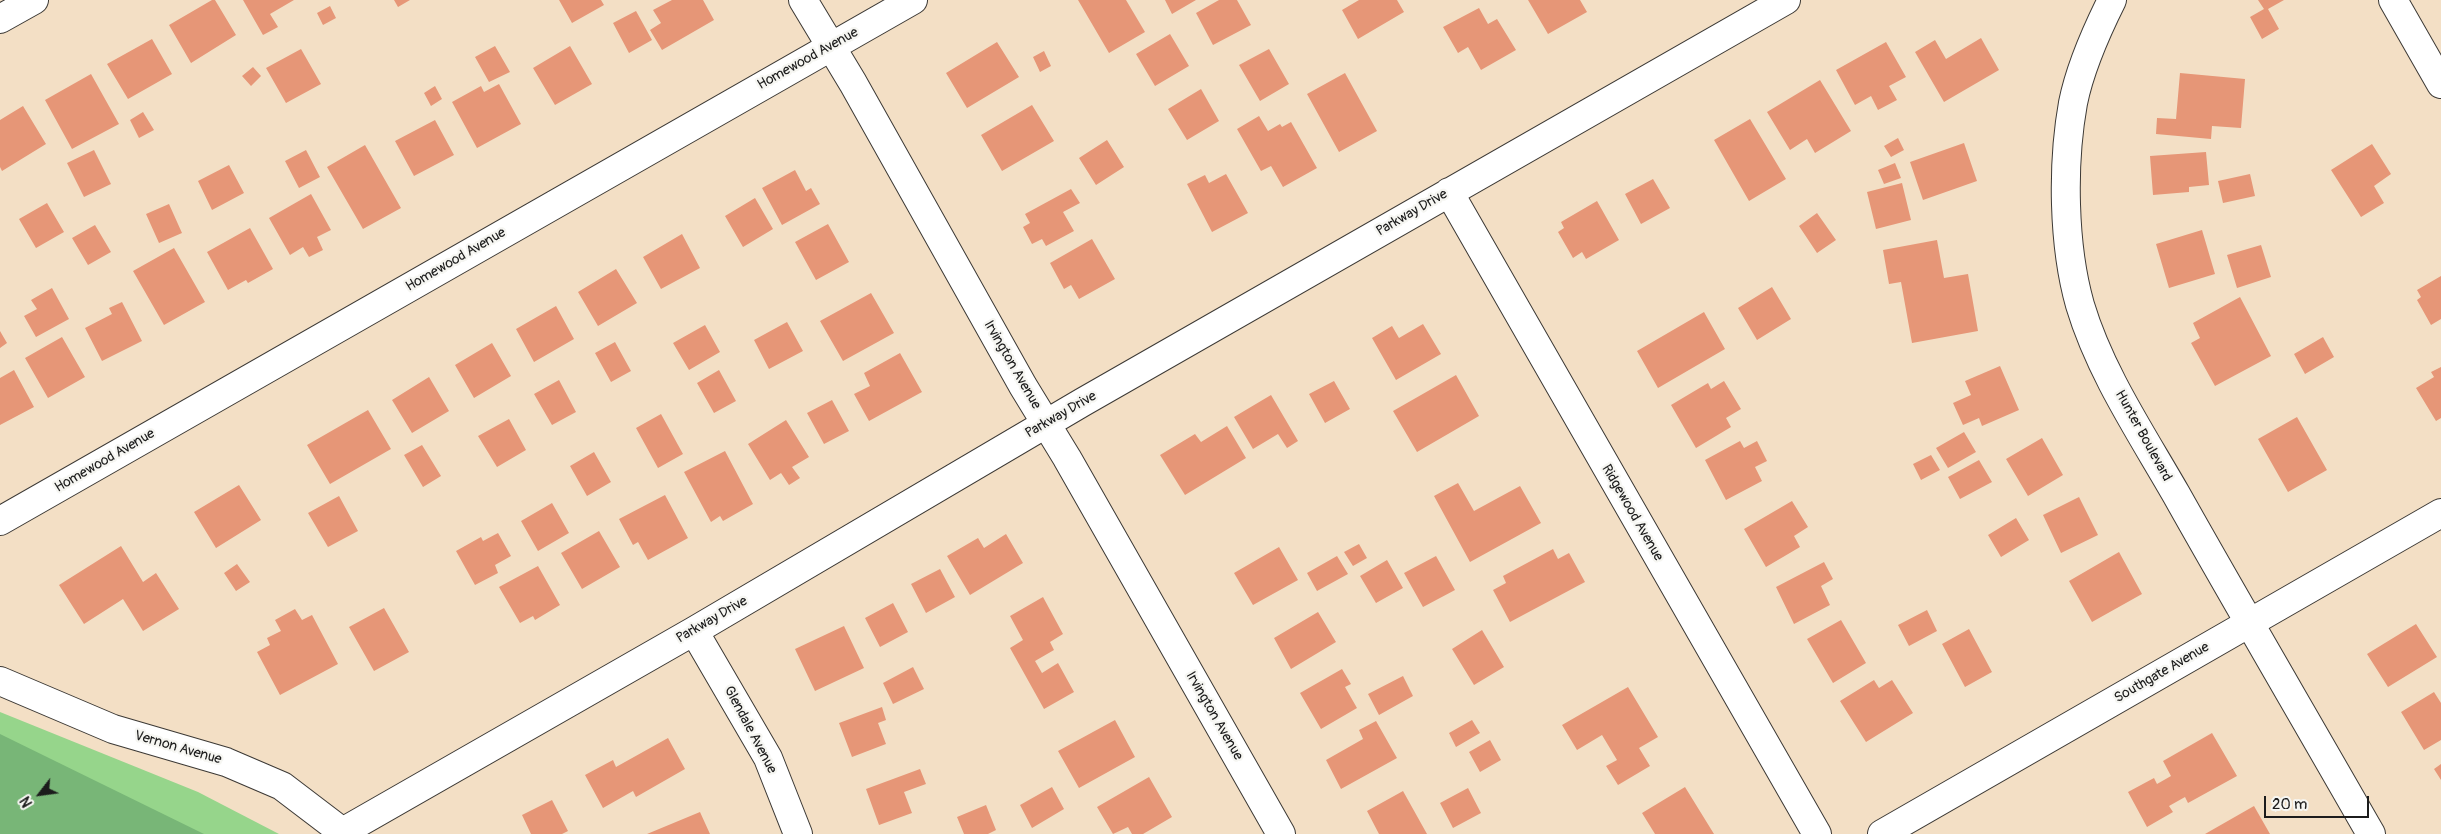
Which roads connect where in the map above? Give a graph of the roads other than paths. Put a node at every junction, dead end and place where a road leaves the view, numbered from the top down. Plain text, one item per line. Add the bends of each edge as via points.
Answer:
1 (34, 0) edge
2 (803, 0) edge
3 (913, 0) edge
4 (1786, 0) edge
5 (2112, 0) edge
6 (2393, 0) edge
7 (0, 20) edge
8 (831, 46) junction
9 (2441, 84) edge
10 (1449, 192) junction
11 (1046, 424) junction
12 (2441, 513) edge
13 (0, 521) edge
14 (2250, 623) junction
15 (694, 631) junction
16 (0, 681) edge
17 (342, 833) edge
18 (798, 834) edge
19 (1281, 834) edge
20 (1816, 834) edge
21 (1882, 834) edge
22 (2371, 834) edge

1 - 7 street
2 - 8 street, Irvington Avenue
3 - 8 street, Homewood Avenue
4 - 10 street, Parkway Drive
5 - 14 street, Hunter Boulevard via 2096,31 2074,102 2065,176 2068,241 2080,304 2106,370
6 - 9 street
8 - 11 street, Irvington Avenue
8 - 13 street, Homewood Avenue
10 - 11 street, Parkway Drive
10 - 20 street, Ridgewood Avenue
11 - 15 street, Parkway Drive
11 - 19 street, Irvington Avenue
12 - 14 street, Southgate Avenue
14 - 21 street, Southgate Avenue
14 - 22 street, Hunter Boulevard
15 - 17 street, Parkway Drive
15 - 18 street, Glendale Avenue via 768,758
16 - 17 street, Vernon Avenue via 113,729 226,762 282,786

